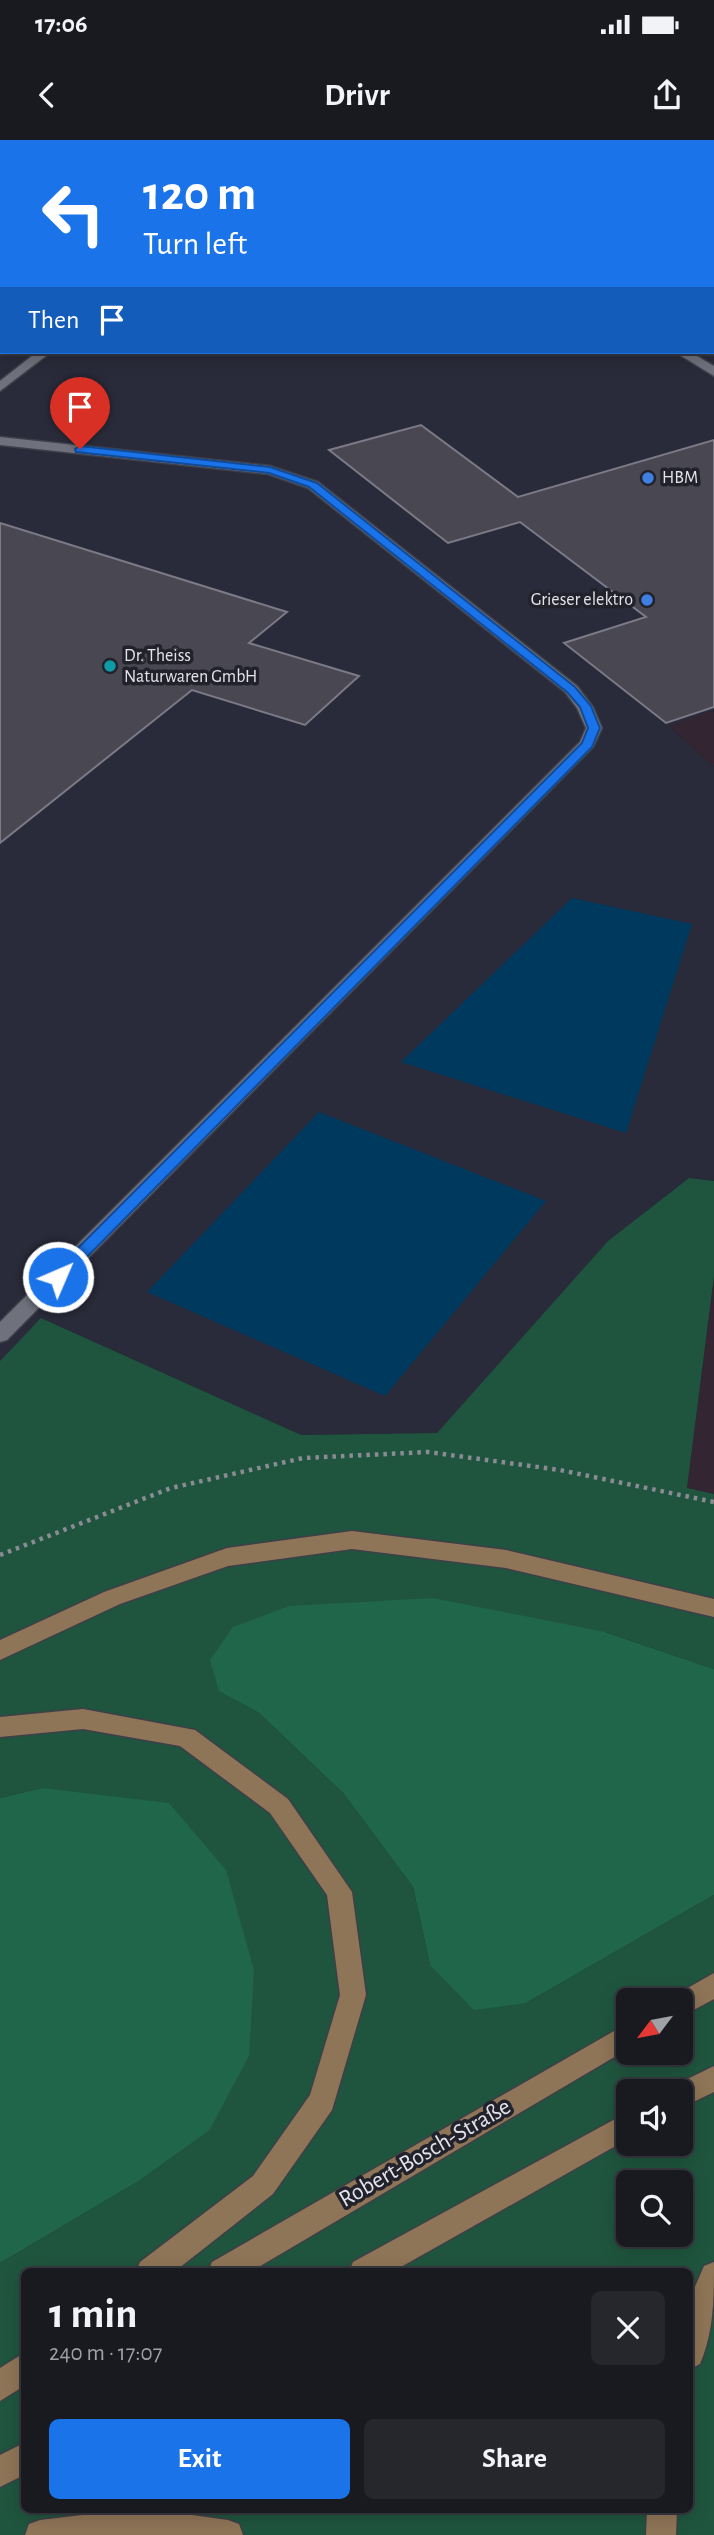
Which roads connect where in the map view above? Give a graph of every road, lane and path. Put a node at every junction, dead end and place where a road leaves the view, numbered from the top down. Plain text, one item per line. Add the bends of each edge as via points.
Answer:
1 (42, 354) edge
2 (684, 354) edge
3 (714, 372) edge
4 (0, 387) edge
5 (0, 441) edge
6 (0, 1335) edge
7 (714, 1502) edge
8 (0, 1555) edge
9 (714, 1608) edge
10 (0, 1651) edge
11 (0, 1727) edge
12 (714, 1985) edge
13 (693, 1998) edge
14 (616, 2042) edge
15 (714, 2078) edge
16 (693, 2089) edge
17 (616, 2132) edge
18 (155, 2268) edge
19 (229, 2268) edge
20 (370, 2268) edge
21 (714, 2276) edge
22 (693, 2341) edge
23 (21, 2370) edge
24 (0, 2386) edge
25 (21, 2389) edge
26 (0, 2401) edge
27 (21, 2460) edge
28 (0, 2472) edge
29 (662, 2513) edge
30 (40, 2535) edge
31 (228, 2535) edge
32 (661, 2535) edge

1 - 4 street
2 - 3 street
5 - 6 street via 270,470 313,485 571,690 585,706 594,728 587,744
7 - 8 path via 560,1470 428,1452 303,1458 171,1488
9 - 10 main road via 506,1559 352,1540 227,1557 112,1598
11 - 18 main road via 83,1719 186,1737 279,1806 339,1892 353,1995 322,2101 263,2185
12 - 13 main road
14 - 19 main road, Robert-Bosch-Straße
15 - 16 main road
17 - 20 main road
21 - 22 main road
23 - 24 main road
25 - 26 main road
27 - 28 main road
29 - 32 main road
30 - 31 main road via 142,2524

